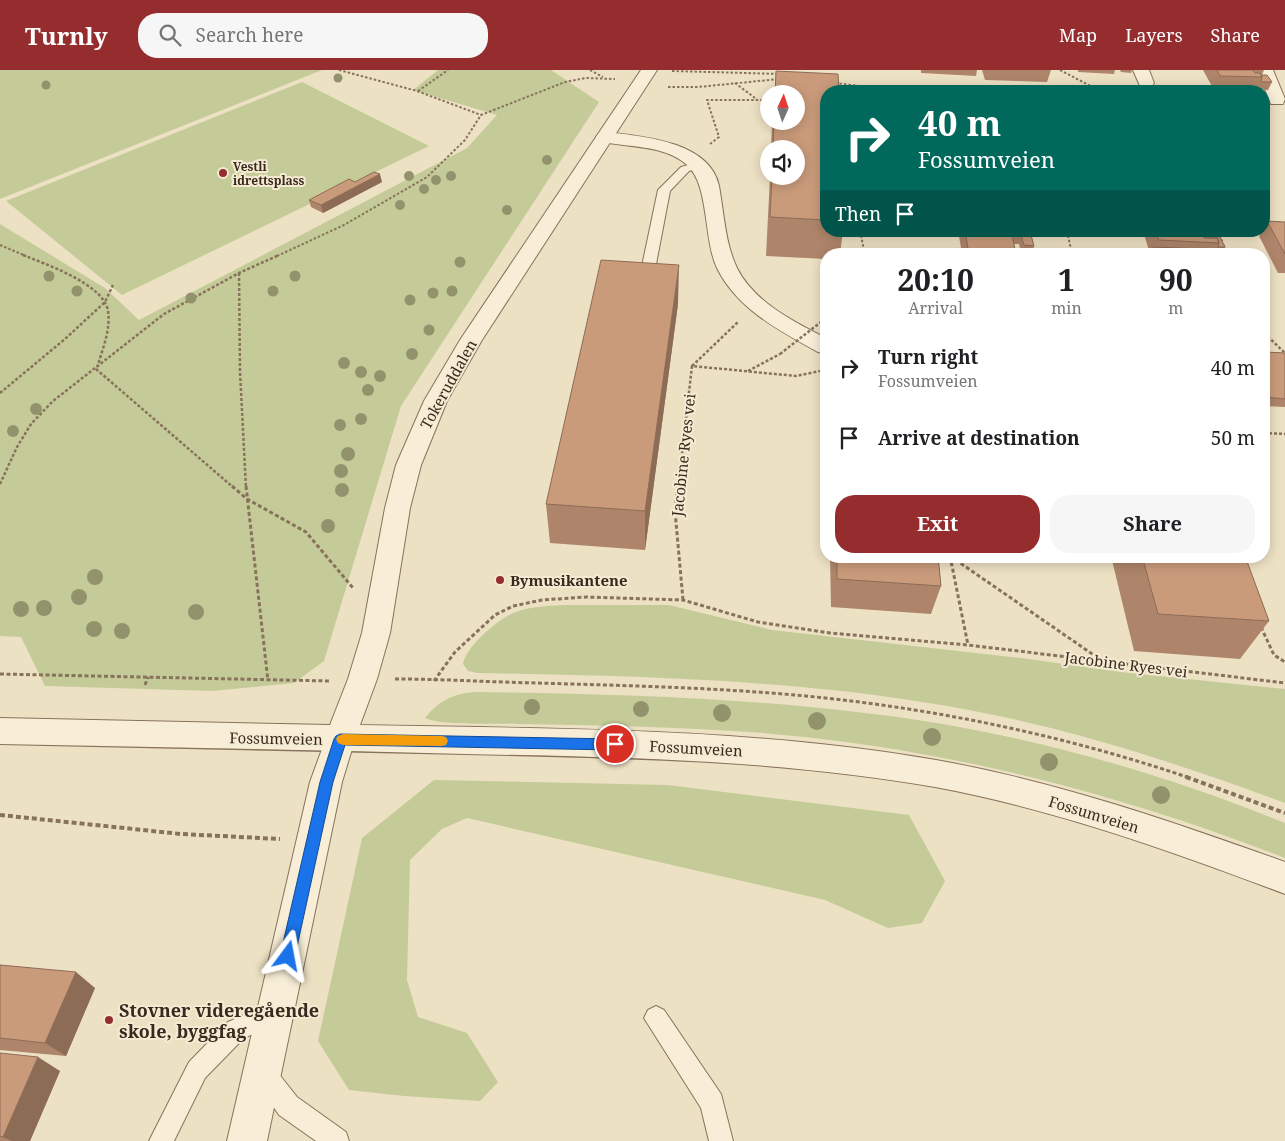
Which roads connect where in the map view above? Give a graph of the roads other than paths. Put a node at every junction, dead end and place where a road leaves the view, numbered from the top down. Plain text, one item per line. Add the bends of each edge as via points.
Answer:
1 (1265, 70) edge
2 (655, 78) edge
3 (1277, 100) dead end
4 (605, 137) junction
5 (693, 161) junction
6 (643, 298) edge
7 (820, 343) edge
8 (0, 731) edge
9 (340, 739) junction
10 (1285, 878) edge
11 (275, 1013) junction
12 (656, 1018) dead end
13 (263, 1072) junction
14 (161, 1141) edge
15 (247, 1141) edge
16 (337, 1141) edge
17 (721, 1141) edge

1 - 3 street
2 - 4 street, Tokeruddalen
4 - 5 street via 658,145
4 - 9 street, Tokeruddalen via 469,344 427,415 397,511 379,618 363,680
5 - 6 lane via 664,190
5 - 7 street via 706,173 721,253 736,284 786,326
8 - 9 street, Fossumveien
9 - 10 street, Fossumveien via 686,747 854,761 1030,794 1193,844
9 - 11 street, Tokeruddalen via 326,782
11 - 13 street, Tokeruddalen
11 - 14 lane via 236,1030 197,1070
12 - 17 lane via 712,1103
13 - 15 street, Tokeruddalen
13 - 16 lane via 288,1106

